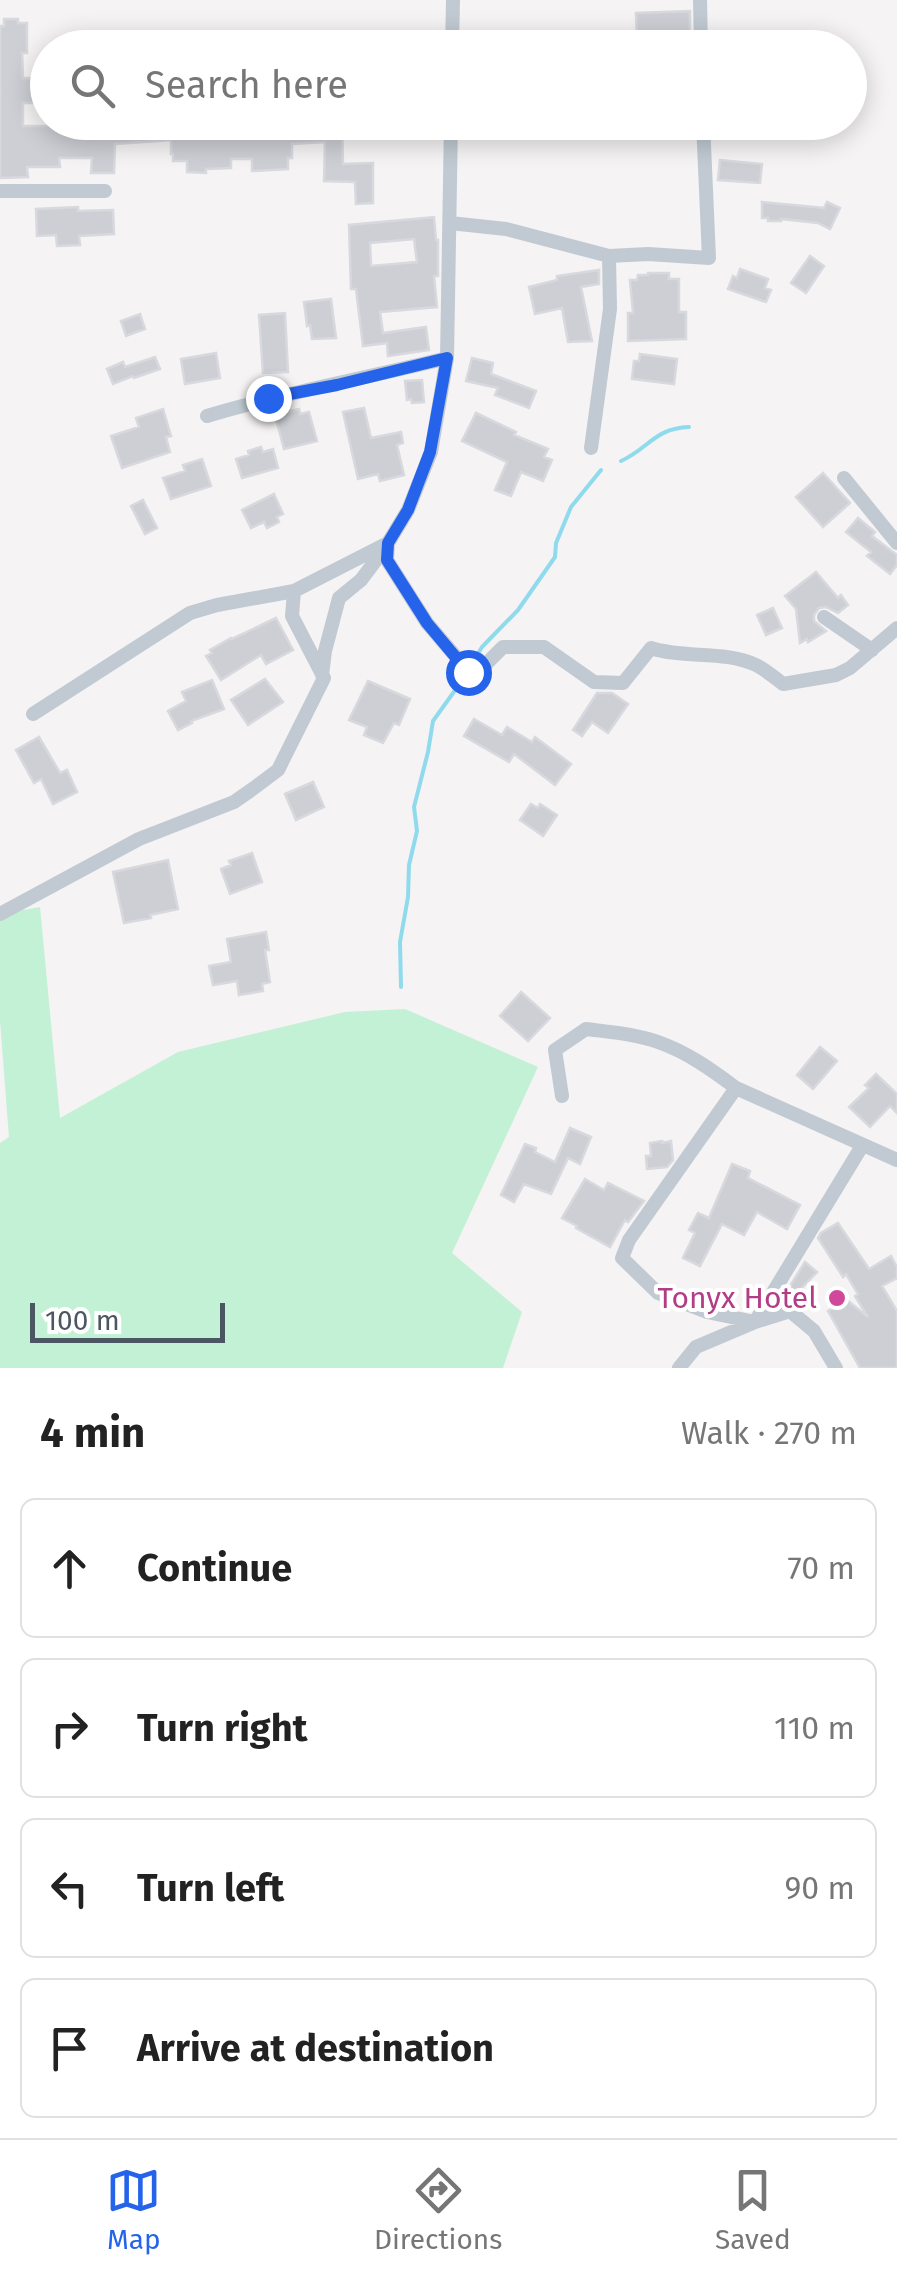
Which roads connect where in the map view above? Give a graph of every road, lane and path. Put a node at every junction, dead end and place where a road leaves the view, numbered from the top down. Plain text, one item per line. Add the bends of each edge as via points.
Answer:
1 (453, 0) edge
2 (700, 0) edge
3 (452, 30) edge
4 (701, 30) edge
5 (452, 140) edge
6 (703, 140) edge
7 (0, 191) edge
8 (105, 191) dead end
9 (450, 223) junction
10 (610, 256) junction
11 (447, 358) junction
12 (207, 416) dead end
13 (592, 448) dead end
14 (844, 478) dead end
15 (388, 543) junction
16 (897, 543) edge
17 (294, 592) junction
18 (824, 617) dead end
19 (897, 628) edge
20 (872, 650) junction
21 (322, 675) junction
22 (33, 714) dead end
23 (0, 914) edge
24 (736, 1088) junction
25 (562, 1096) dead end
26 (862, 1146) junction
27 (897, 1160) edge
28 (754, 1322) junction
29 (678, 1368) edge
30 (836, 1368) edge

1 - 3 street
2 - 4 street
5 - 9 street
6 - 10 street via 709,258
7 - 8 street
9 - 10 street via 506,229
9 - 11 street
10 - 13 street
11 - 12 street
11 - 15 street via 430,452
14 - 16 street
15 - 17 street
15 - 20 street via 387,560 427,623 480,685 485,665 503,647 544,648 594,682 622,683 651,648 755,664 783,684 836,675
15 - 21 street via 338,598
17 - 21 street via 292,616
17 - 22 street via 190,613
18 - 20 street
19 - 20 street
21 - 23 street via 278,770 234,802 138,839
24 - 25 street via 658,1042 586,1030 555,1050
24 - 26 street
24 - 28 street via 628,1240 622,1258 658,1293
26 - 27 street
26 - 28 street
28 - 29 street via 696,1348
28 - 30 street via 790,1312 814,1331

